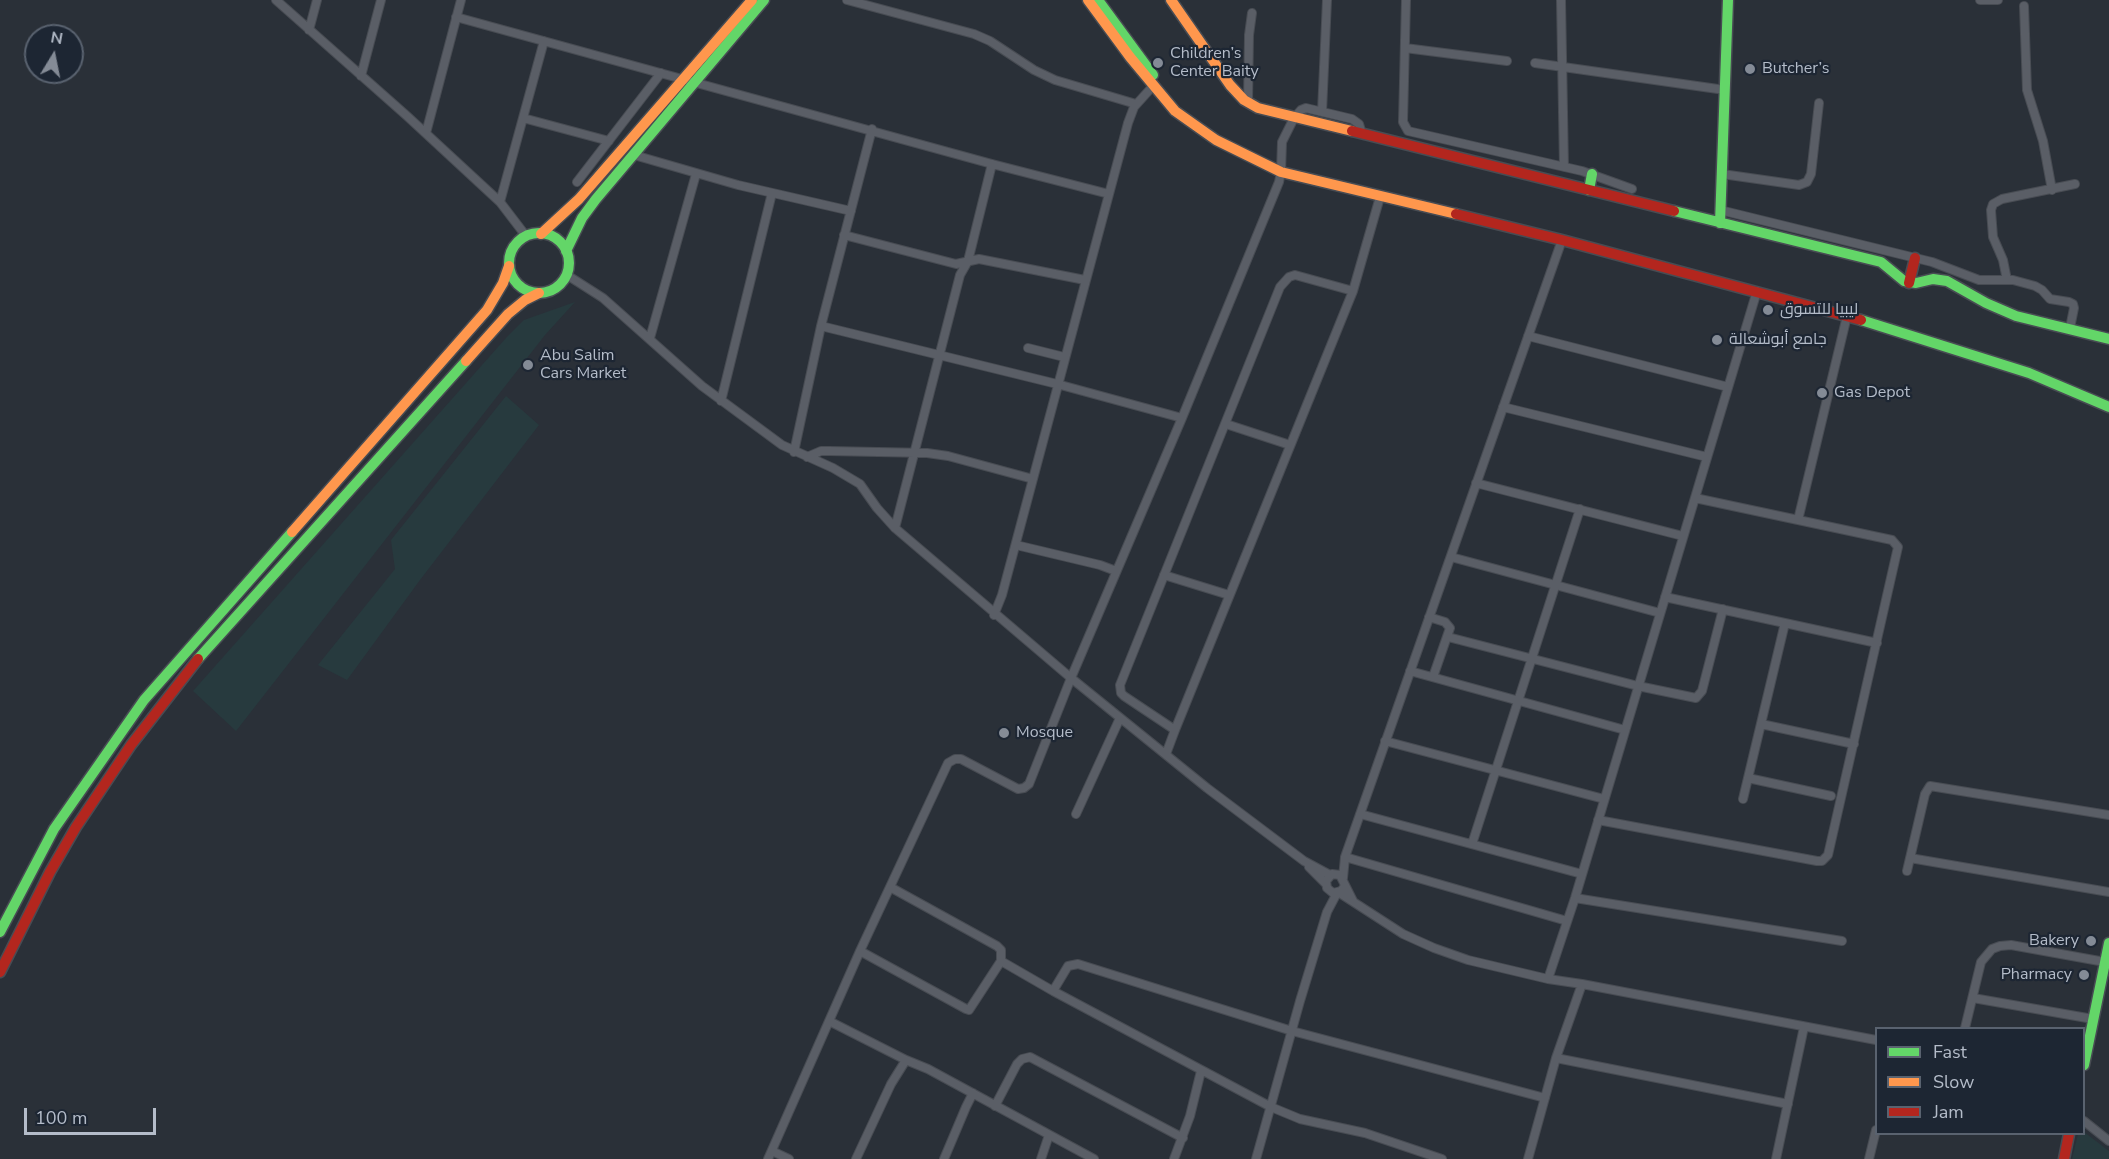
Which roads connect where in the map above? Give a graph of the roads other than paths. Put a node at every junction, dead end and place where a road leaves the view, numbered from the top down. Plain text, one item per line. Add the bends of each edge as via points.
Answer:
1 (276, 0) edge
2 (317, 0) edge
3 (381, 0) edge
4 (461, 0) edge
5 (752, 0) edge
6 (764, 0) edge
7 (847, 0) edge
8 (1088, 0) edge
9 (1098, 0) edge
10 (1171, 0) edge
11 (1327, 0) edge
12 (1406, 0) edge
13 (1562, 0) edge
14 (1728, 0) edge
15 (1980, 0) edge
16 (1998, 0) edge
17 (2024, 6) dead end
18 (1252, 13) dead end
19 (456, 17) junction
20 (309, 30) junction
21 (544, 41) junction
22 (1405, 48) junction
23 (1507, 61) dead end
24 (1535, 63) dead end
25 (1564, 67) junction
26 (661, 73) junction
27 (361, 76) junction
28 (689, 81) junction
29 (1153, 86) junction
30 (1725, 90) junction
31 (1248, 103) junction
32 (1819, 103) dead end
33 (1136, 104) junction
34 (1322, 112) junction
35 (523, 118) junction
36 (1186, 118) junction
37 (1294, 118) junction
38 (872, 129) junction
39 (426, 134) junction
40 (1362, 134) junction
41 (609, 141) junction
42 (634, 155) junction
43 (992, 164) junction
44 (1564, 167) junction
45 (1281, 172) junction
46 (696, 174) junction
47 (1592, 174) junction
48 (1722, 174) junction
49 (577, 182) dead end
50 (2075, 184) dead end
51 (1632, 189) dead end
52 (1589, 190) junction
53 (2052, 190) junction
54 (772, 193) junction
55 (1109, 194) junction
56 (1380, 197) junction
57 (500, 202) junction
58 (1720, 210) junction
59 (850, 212) junction
60 (1720, 223) junction
61 (541, 234) junction
62 (844, 235) junction
63 (526, 236) junction
64 (1562, 240) junction
65 (566, 251) junction
66 (1915, 258) junction
67 (968, 261) junction
68 (509, 266) junction
69 (567, 275) junction
70 (1085, 280) junction
71 (2007, 280) junction
72 (1909, 283) junction
73 (1353, 291) junction
74 (1757, 291) junction
75 (539, 293) junction
76 (1846, 316) junction
77 (821, 326) junction
78 (2070, 328) junction
79 (1528, 336) junction
80 (650, 338) junction
81 (2109, 339) edge
82 (1028, 348) dead end
83 (939, 355) junction
84 (1064, 357) junction
85 (1057, 384) junction
86 (1728, 387) junction
87 (721, 401) junction
88 (1503, 407) junction
89 (2109, 407) edge
90 (1182, 418) junction
91 (1226, 424) junction
92 (1290, 445) junction
93 (794, 452) junction
94 (916, 452) junction
95 (1707, 457) junction
96 (807, 458) junction
97 (1033, 479) junction
98 (1476, 483) junction
99 (1695, 498) junction
100 (1580, 509) junction
101 (1798, 520) junction
102 (895, 528) junction
103 (1683, 536) junction
104 (1016, 545) junction
105 (1451, 557) junction
106 (1116, 571) junction
107 (1164, 575) junction
108 (1556, 585) junction
109 (1229, 595) junction
110 (1665, 597) junction
111 (1723, 609) junction
112 (1660, 613) junction
113 (994, 615) junction
114 (1429, 617) junction
115 (1785, 623) junction
116 (1448, 637) junction
117 (1877, 643) junction
118 (1532, 659) junction
119 (1410, 671) junction
120 (1433, 677) junction
121 (1071, 678) junction
122 (1638, 686) junction
123 (1518, 700) junction
124 (1120, 718) junction
125 (1761, 724) junction
126 (1175, 730) junction
127 (1625, 730) junction
128 (1385, 741) junction
129 (1854, 744) junction
130 (1166, 754) junction
131 (1496, 770) junction
132 (1748, 778) junction
133 (1831, 796) dead end
134 (1604, 799) junction
135 (1743, 799) dead end
136 (1076, 814) dead end
137 (1360, 814) junction
138 (2109, 815) edge
139 (1598, 820) junction
140 (1472, 844) junction
141 (1345, 857) junction
142 (1910, 858) junction
143 (1304, 861) junction
144 (1907, 871) dead end
145 (1582, 874) junction
146 (1331, 875) junction
147 (1344, 882) junction
148 (1326, 886) junction
149 (890, 887) junction
150 (2109, 892) edge
151 (1338, 893) junction
152 (1575, 898) junction
153 (1354, 903) junction
154 (1327, 912) junction
155 (1567, 921) junction
156 (0, 932) edge
157 (1842, 942) dead end
158 (2109, 943) edge
159 (860, 951) junction
160 (1000, 961) junction
161 (2105, 962) junction
162 (0, 972) edge
163 (1548, 979) junction
164 (1582, 984) junction
165 (1053, 991) junction
166 (1973, 998) junction
167 (2093, 1019) junction
168 (829, 1021) junction
169 (1804, 1027) junction
170 (1966, 1027) edge
171 (1292, 1031) junction
172 (1875, 1040) edge
173 (1556, 1058) junction
174 (906, 1060) junction
175 (2085, 1060) edge
176 (1201, 1071) junction
177 (973, 1094) junction
178 (1545, 1098) junction
179 (1788, 1104) junction
180 (995, 1106) junction
181 (1270, 1107) junction
182 (2085, 1122) edge
183 (1875, 1134) edge
184 (1049, 1135) junction
185 (2069, 1135) edge
186 (1183, 1138) junction
187 (2109, 1141) edge
188 (770, 1155) edge
189 (947, 1158) edge
190 (789, 1159) edge
191 (856, 1159) edge
192 (1041, 1159) edge
193 (1094, 1159) edge
194 (1174, 1159) edge
195 (1256, 1159) edge
196 (1442, 1159) edge
197 (1528, 1159) edge
198 (1776, 1159) edge
199 (1869, 1159) edge
200 (2064, 1159) edge

1 - 20 street
2 - 20 street
3 - 27 street
4 - 19 street
5 - 28 street
6 - 28 street
7 - 33 street via 974,34 1055,80
8 - 29 street
9 - 36 street
10 - 31 street via 1225,79
11 - 34 street
12 - 22 street
13 - 25 street
14 - 30 street
15 - 16 street
17 - 53 street via 2027,90 2043,141
18 - 31 street
19 - 21 street
19 - 39 street
20 - 27 street
21 - 26 street
21 - 35 street
22 - 23 street
22 - 44 street via 1403,123 1408,131
24 - 25 street
25 - 30 street
25 - 44 street
26 - 28 street
26 - 41 street
27 - 39 street
28 - 38 street
28 - 42 street
28 - 61 street via 579,200
29 - 33 street
29 - 36 street
30 - 48 street
31 - 37 street
32 - 48 street via 1807,182
33 - 55 street
34 - 37 street via 1304,109
34 - 40 street via 1355,120
35 - 41 street
35 - 57 street
36 - 45 street via 1226,146
37 - 40 street
37 - 45 street via 1282,142
38 - 43 street
38 - 59 street
39 - 57 street
40 - 52 street
41 - 49 street
42 - 46 street
42 - 65 street via 587,210
43 - 55 street
43 - 67 street
44 - 47 street
45 - 56 street
45 - 90 street
46 - 54 street
46 - 80 street
47 - 51 street
47 - 52 street
48 - 58 street
50 - 53 street
52 - 60 street
53 - 71 street via 1998,200 1992,207 1993,237
54 - 59 street
54 - 87 street
55 - 70 street
56 - 64 street
56 - 73 street
57 - 63 street
58 - 60 street
58 - 66 street
59 - 62 street
60 - 72 street via 1881,262
61 - 63 street
61 - 65 street via 553,237
62 - 67 street via 956,264
62 - 77 street
63 - 68 street via 515,246
64 - 74 street
64 - 79 street
65 - 69 street
66 - 71 street via 1942,264 1979,280
66 - 72 street
67 - 70 street via 979,259
67 - 83 street via 960,275
68 - 75 street via 522,288
68 - 156 street via 487,310 144,700 54,828
69 - 75 street via 556,288
69 - 80 street
70 - 84 street
71 - 78 street via 2038,287 2053,300 2071,303 2074,308
72 - 78 street via 1947,281 2002,310
73 - 91 street via 1301,276 1283,281
73 - 92 street
74 - 76 street
74 - 86 street
75 - 162 street via 508,314 176,686 76,827
76 - 89 street via 2029,373
76 - 101 street
77 - 83 street
77 - 93 street
78 - 81 street
79 - 86 street
79 - 88 street
80 - 87 street
82 - 84 street
83 - 85 street
83 - 94 street
84 - 85 street
85 - 90 street
85 - 97 street
86 - 95 street
87 - 93 street
88 - 95 street
88 - 98 street
90 - 106 street
91 - 92 street
91 - 107 street
92 - 109 street
93 - 96 street
94 - 96 street via 821,451
94 - 97 street via 948,456
94 - 102 street
95 - 99 street
96 - 102 street via 860,484
97 - 104 street
98 - 100 street
98 - 105 street
99 - 101 street
99 - 103 street
100 - 103 street
100 - 108 street
101 - 117 street via 1896,543 1898,552
102 - 113 street
103 - 110 street
104 - 106 street
104 - 113 street
105 - 108 street
105 - 114 street
106 - 121 street
107 - 109 street
107 - 126 street via 1120,689 1124,696
108 - 112 street
108 - 118 street
109 - 126 street
110 - 111 street
110 - 112 street
111 - 115 street
111 - 122 street via 1700,696 1691,698
112 - 122 street
113 - 121 street
114 - 116 street via 1447,623
114 - 119 street
115 - 117 street
115 - 125 street
116 - 118 street
116 - 120 street
117 - 129 street
118 - 122 street
118 - 123 street
119 - 120 street
119 - 128 street
120 - 123 street
121 - 124 street
121 - 149 street via 1028,786 1018,789 961,759 950,761
122 - 127 street
123 - 127 street
123 - 131 street
124 - 130 street
124 - 136 street
125 - 129 street
125 - 132 street
126 - 130 street
127 - 134 street
128 - 131 street
128 - 137 street
129 - 139 street via 1828,855 1822,861
130 - 143 street
131 - 134 street
131 - 140 street
132 - 133 street
132 - 135 street
134 - 139 street
137 - 140 street
137 - 141 street
138 - 142 street via 1930,786 1924,794
139 - 145 street
140 - 145 street
141 - 146 street
141 - 147 street
141 - 155 street
142 - 144 street
142 - 150 street
143 - 146 street
143 - 148 street
145 - 152 street
146 - 147 street via 1336,874
146 - 148 street
147 - 151 street
147 - 153 street
148 - 151 street
148 - 154 street
149 - 159 street
149 - 160 street via 997,946 1001,950
151 - 153 street
151 - 154 street
152 - 155 street
152 - 157 street
153 - 163 street via 1434,948
154 - 171 street
155 - 163 street
158 - 161 street
159 - 160 street via 966,1010
159 - 168 street
160 - 165 street
161 - 166 street via 2000,946 1981,962
161 - 167 street
163 - 164 street
164 - 169 street
164 - 173 street
165 - 171 street via 1068,966 1078,964
165 - 176 street
166 - 167 street
166 - 170 street
167 - 175 street
168 - 174 street
168 - 188 street
169 - 172 street
169 - 179 street
171 - 178 street
171 - 181 street
173 - 178 street
173 - 179 street
174 - 177 street
174 - 191 street
176 - 181 street
176 - 186 street
177 - 180 street
177 - 189 street
178 - 197 street
179 - 198 street
180 - 184 street
180 - 186 street via 1017,1064 1030,1057
181 - 195 street
181 - 196 street
182 - 187 street
183 - 199 street
184 - 192 street
184 - 193 street
185 - 200 street
186 - 194 street
188 - 190 street

